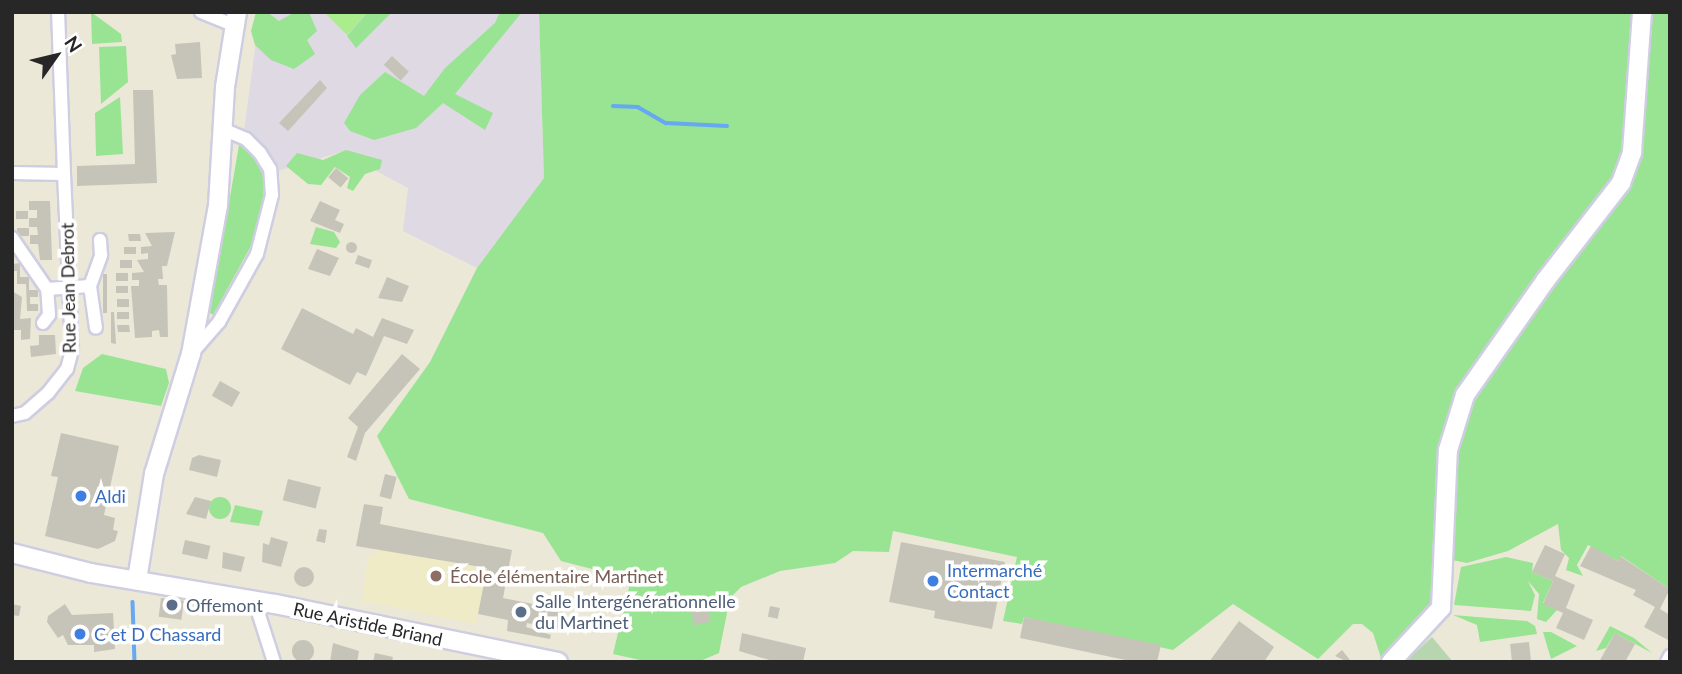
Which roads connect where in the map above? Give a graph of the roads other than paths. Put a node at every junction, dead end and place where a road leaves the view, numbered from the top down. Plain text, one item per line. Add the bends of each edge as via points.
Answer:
1 (58, 12) edge
2 (201, 12) edge
3 (1642, 12) edge
4 (235, 19) edge
5 (222, 129) junction
6 (12, 173) edge
7 (64, 174) junction
8 (12, 238) edge
9 (100, 240) dead end
10 (90, 286) junction
11 (69, 287) junction
12 (47, 289) junction
13 (43, 323) dead end
14 (96, 328) dead end
15 (191, 354) junction
16 (12, 416) edge
17 (12, 553) edge
18 (137, 580) junction
19 (261, 603) junction
20 (1670, 656) edge
21 (274, 662) edge
22 (558, 662) edge
23 (1391, 662) edge
24 (1667, 662) edge

1 - 7 street, Rue Jean Debrot
2 - 4 street
3 - 23 street via 1632,152 1621,183 1465,396 1448,450 1441,608
4 - 5 street
5 - 15 street via 218,205
5 - 15 street via 246,139 260,153 270,169 272,195 257,254 219,322
6 - 7 street
7 - 11 street, Rue Jean Debrot
8 - 12 street
9 - 10 street via 101,255
10 - 11 street
10 - 14 street
11 - 12 street
11 - 16 street, Rue Jean Debrot via 72,350 67,369 25,413
12 - 13 street via 49,315
15 - 18 street via 154,474
17 - 18 street, Rue Aristide Briand
18 - 19 street, Rue Aristide Briand
19 - 21 street via 260,615
19 - 22 street, Rue Aristide Briand
20 - 24 street

